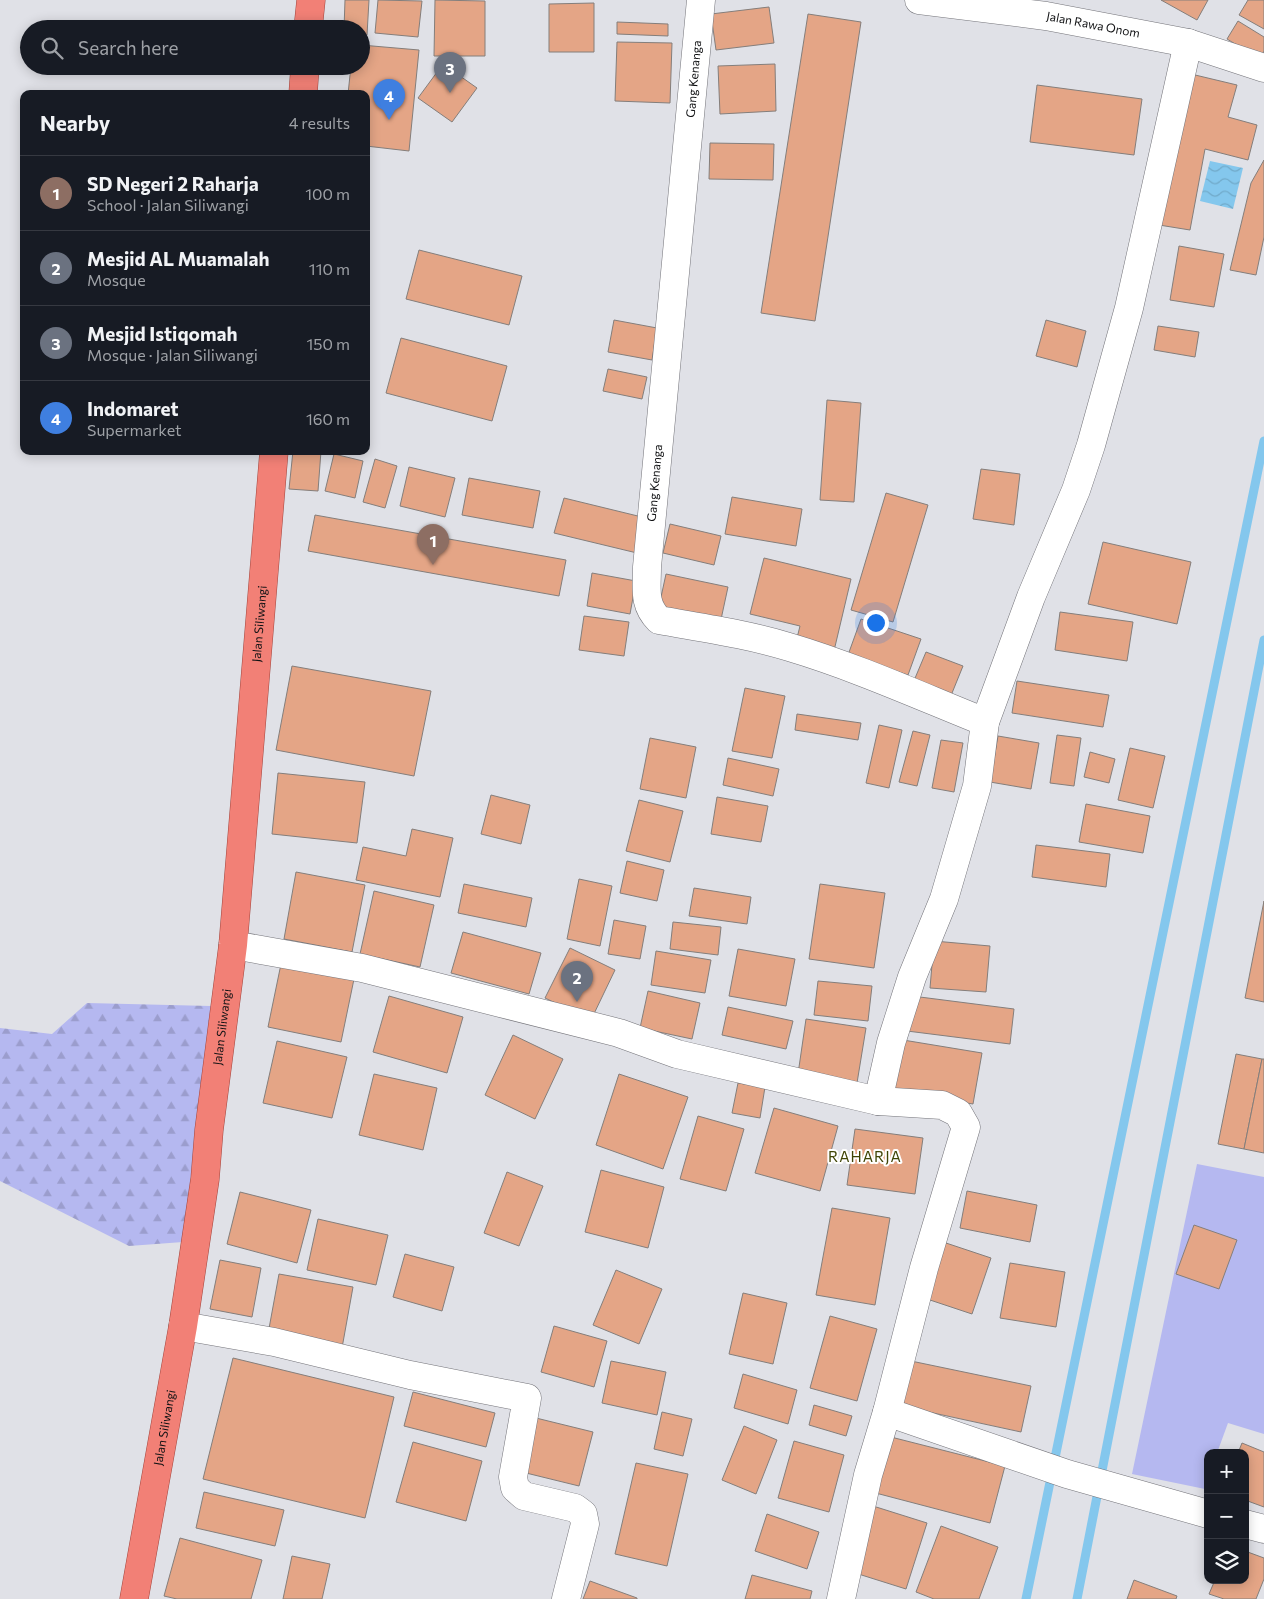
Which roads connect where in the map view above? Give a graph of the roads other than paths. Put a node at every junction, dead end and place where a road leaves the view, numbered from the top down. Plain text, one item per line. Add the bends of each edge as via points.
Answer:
1 (311, 0) edge
2 (701, 0) edge
3 (918, 0) edge
4 (309, 20) edge
5 (1188, 43) junction
6 (1264, 68) edge
7 (304, 75) edge
8 (303, 90) edge
9 (274, 455) edge
10 (985, 722) junction
11 (233, 945) junction
12 (878, 1101) junction
13 (183, 1326) junction
14 (888, 1412) junction
15 (1204, 1513) edge
16 (1249, 1525) edge
17 (1264, 1529) edge
18 (134, 1599) edge
19 (566, 1599) edge
20 (842, 1599) edge

1 - 4 highway
2 - 10 street, Gang Kenanga via 647,567 648,605 659,620 743,634 788,646
3 - 5 street, Jalan Rawa Onom via 1046,16
5 - 6 street, Jalan Rawa Onom
5 - 10 street via 1130,308 1092,445
7 - 8 highway
9 - 11 highway, Jalan Siliwangi
10 - 12 street via 977,786 944,899 912,978 891,1043
11 - 12 street via 362,968 619,1033 677,1054
11 - 13 highway, Jalan Siliwangi via 205,1179
12 - 14 street via 942,1105 958,1113 966,1127 924,1268
13 - 18 highway, Jalan Siliwangi
13 - 19 street via 274,1342 410,1375 527,1398 513,1477 515,1488 524,1496 575,1508 583,1514 585,1524
14 - 15 street via 1040,1465
14 - 20 street via 868,1475
16 - 17 street

